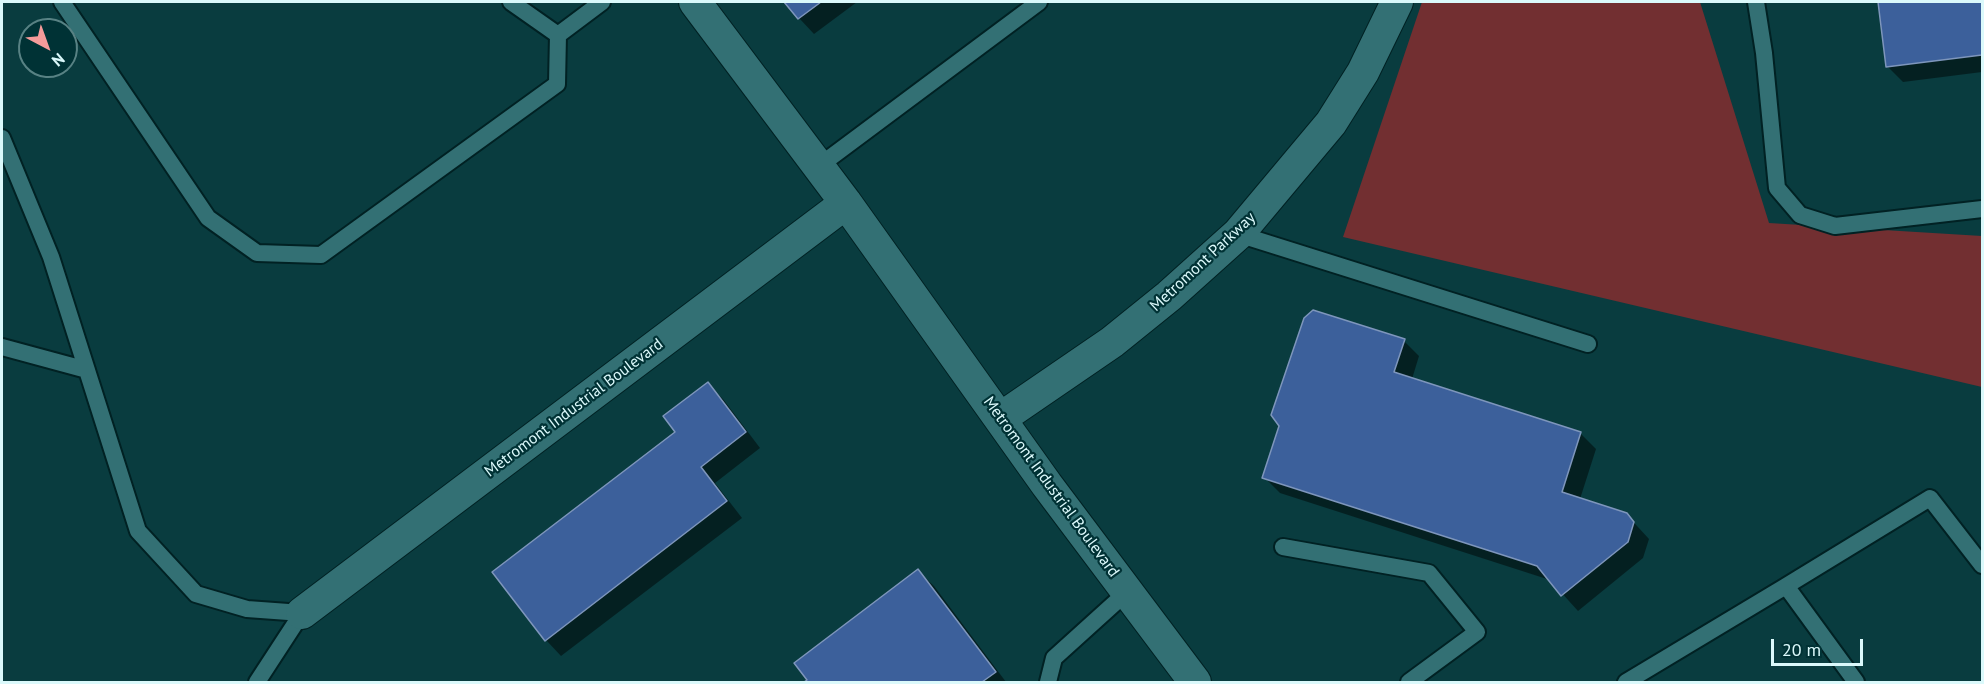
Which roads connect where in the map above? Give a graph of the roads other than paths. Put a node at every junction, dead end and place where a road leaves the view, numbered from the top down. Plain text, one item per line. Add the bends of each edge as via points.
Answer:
1 (62, 2) edge
2 (511, 2) edge
3 (602, 2) edge
4 (695, 2) edge
5 (1039, 2) edge
6 (1397, 2) edge
7 (1756, 2) edge
8 (558, 35) junction
9 (2, 138) edge
10 (819, 166) junction
11 (846, 202) junction
12 (1983, 208) edge
13 (1238, 234) junction
14 (1588, 344) dead end
15 (2, 347) edge
16 (87, 370) junction
17 (1001, 418) junction
18 (1283, 547) dead end
19 (1983, 565) edge
20 (1786, 586) junction
21 (1127, 592) junction
22 (302, 613) junction
23 (257, 682) edge
24 (1048, 682) edge
25 (1195, 682) edge
26 (1409, 682) edge
27 (1626, 682) edge
28 (1856, 682) edge

1 - 8 lane via 208,218 257,253 321,255 557,84
2 - 8 lane
3 - 8 lane
4 - 10 street, Metromont Industrial Boulevard
5 - 10 lane
6 - 13 street, Metromont Parkway via 1363,72 1331,123
7 - 12 lane via 1777,188 1800,215 1835,226
9 - 16 lane via 51,256
10 - 11 street, Metromont Industrial Boulevard
11 - 17 street, Metromont Industrial Boulevard
11 - 22 street, Metromont Industrial Boulevard
13 - 14 lane
13 - 17 street, Metromont Parkway via 1112,342
15 - 16 lane
16 - 22 lane via 138,531 196,594 247,609
17 - 21 street, Metromont Industrial Boulevard
18 - 26 lane via 1429,573 1477,632
19 - 20 lane via 1930,498
20 - 27 lane
20 - 28 lane
21 - 24 lane via 1054,658
21 - 25 street, Metromont Industrial Boulevard
22 - 23 lane

